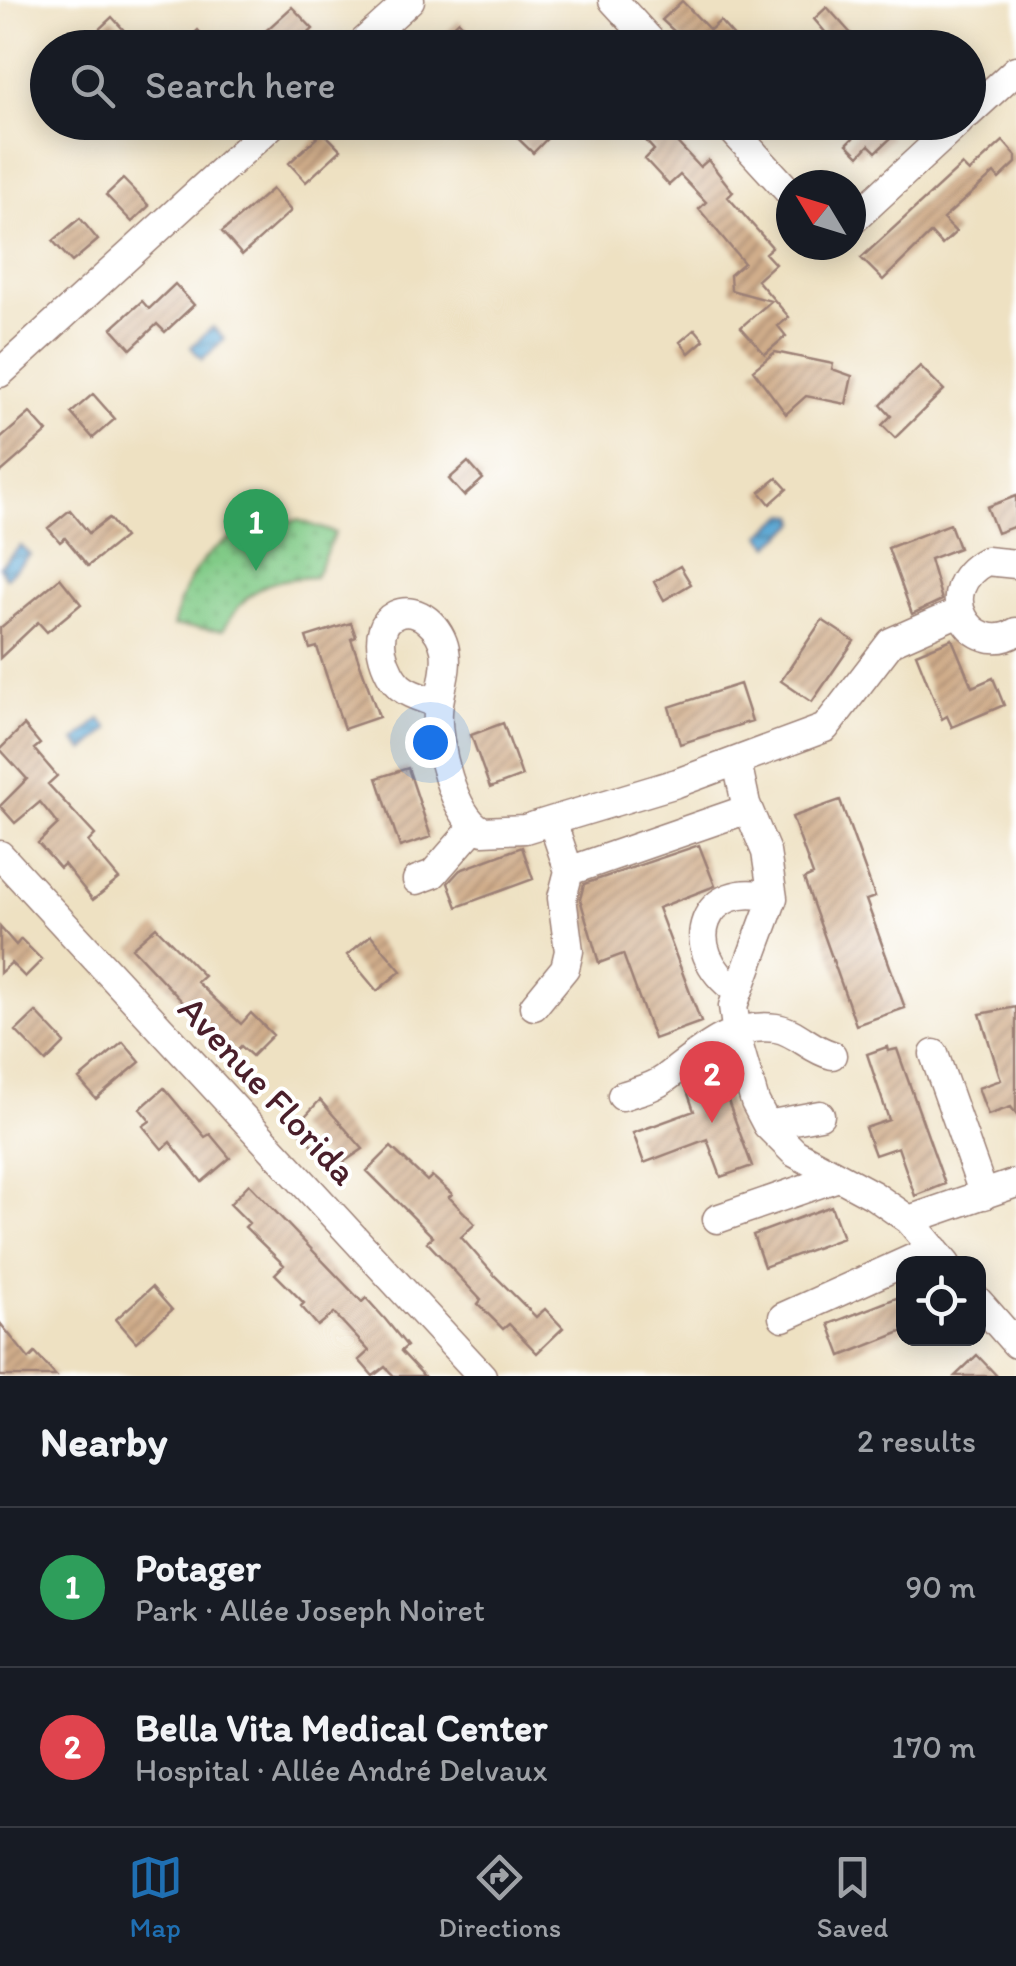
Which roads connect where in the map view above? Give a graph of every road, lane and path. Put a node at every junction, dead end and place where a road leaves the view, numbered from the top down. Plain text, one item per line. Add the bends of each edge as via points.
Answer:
1 (410, 0) edge
2 (613, 0) edge
3 (378, 30) edge
4 (640, 30) edge
5 (1016, 70) edge
6 (986, 98) edge
7 (255, 140) edge
8 (742, 140) edge
9 (940, 140) edge
10 (776, 177) edge
11 (866, 208) edge
12 (0, 372) edge
13 (1016, 564) edge
14 (959, 612) junction
15 (1016, 632) edge
16 (438, 704) dead end
17 (737, 762) junction
18 (748, 809) junction
19 (552, 821) junction
20 (474, 827) junction
21 (0, 855) edge
22 (569, 872) junction
23 (418, 880) dead end
24 (773, 898) junction
25 (737, 991) junction
26 (534, 1006) dead end
27 (736, 1032) junction
28 (934, 1054) dead end
29 (832, 1055) dead end
30 (622, 1096) dead end
31 (820, 1114) dead end
32 (767, 1125) junction
33 (838, 1177) junction
34 (1016, 1183) edge
35 (984, 1195) junction
36 (717, 1219) dead end
37 (909, 1220) junction
38 (940, 1256) edge
39 (896, 1273) edge
40 (986, 1310) edge
41 (783, 1317) dead end
42 (1016, 1344) edge
43 (482, 1376) edge

1 - 3 street
2 - 4 street
5 - 6 street
7 - 12 street
8 - 10 street
9 - 11 street
13 - 14 street via 986,561 972,568 962,581
14 - 15 street via 989,638
14 - 17 street via 899,637 825,728
16 - 20 street via 442,751
17 - 18 street
17 - 19 street
18 - 22 street
18 - 24 street via 766,852
19 - 20 street via 495,832
19 - 22 street
20 - 23 street via 433,874
21 - 43 street, Avenue Florida
22 - 26 street via 562,898 565,968
24 - 25 street
24 - 25 street via 735,895 703,928 707,961
25 - 27 street
27 - 29 street via 778,1028
27 - 30 street via 654,1085
27 - 32 street
28 - 35 street
31 - 32 street
32 - 33 street via 795,1153
33 - 36 street
33 - 37 street
34 - 35 street
35 - 37 street
37 - 38 street
39 - 41 street
40 - 42 street

